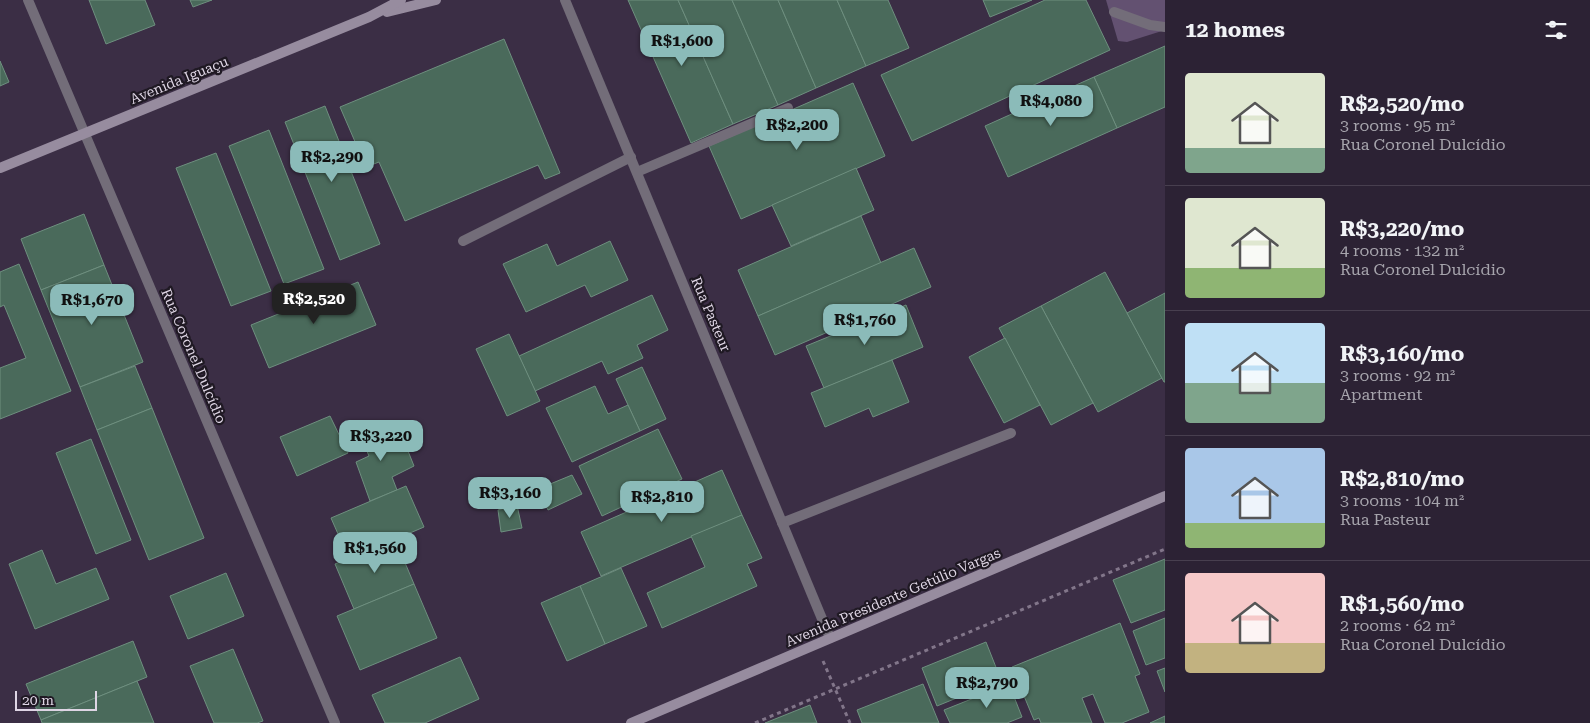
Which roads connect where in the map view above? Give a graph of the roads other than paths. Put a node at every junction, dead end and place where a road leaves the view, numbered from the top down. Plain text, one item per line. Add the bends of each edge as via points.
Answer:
1 (28, 0) edge
2 (401, 0) edge
3 (436, 0) edge
4 (566, 0) edge
5 (1114, 12) dead end
6 (369, 17) junction
7 (1165, 27) edge
8 (788, 108) dead end
9 (85, 133) junction
10 (631, 157) junction
11 (0, 168) edge
12 (637, 172) junction
13 (463, 241) dead end
14 (1011, 433) dead end
15 (1165, 496) edge
16 (782, 523) junction
17 (830, 638) junction
18 (335, 723) edge
19 (631, 723) edge

1 - 9 street, Rua Coronel Dulcídio
2 - 6 main road, Avenida Iguaçu
3 - 6 main road, Avenida Iguaçu
4 - 10 street, Rua Pasteur
5 - 7 street via 1150,26
6 - 9 main road, Avenida Iguaçu
8 - 12 street
9 - 11 main road, Avenida Iguaçu
9 - 18 street, Rua Coronel Dulcídio
10 - 12 street, Rua Pasteur
10 - 13 street
12 - 16 street, Rua Pasteur
14 - 16 street
15 - 17 main road, Avenida Presidente Getúlio Vargas
16 - 17 street, Rua Pasteur
17 - 19 main road, Avenida Presidente Getúlio Vargas

